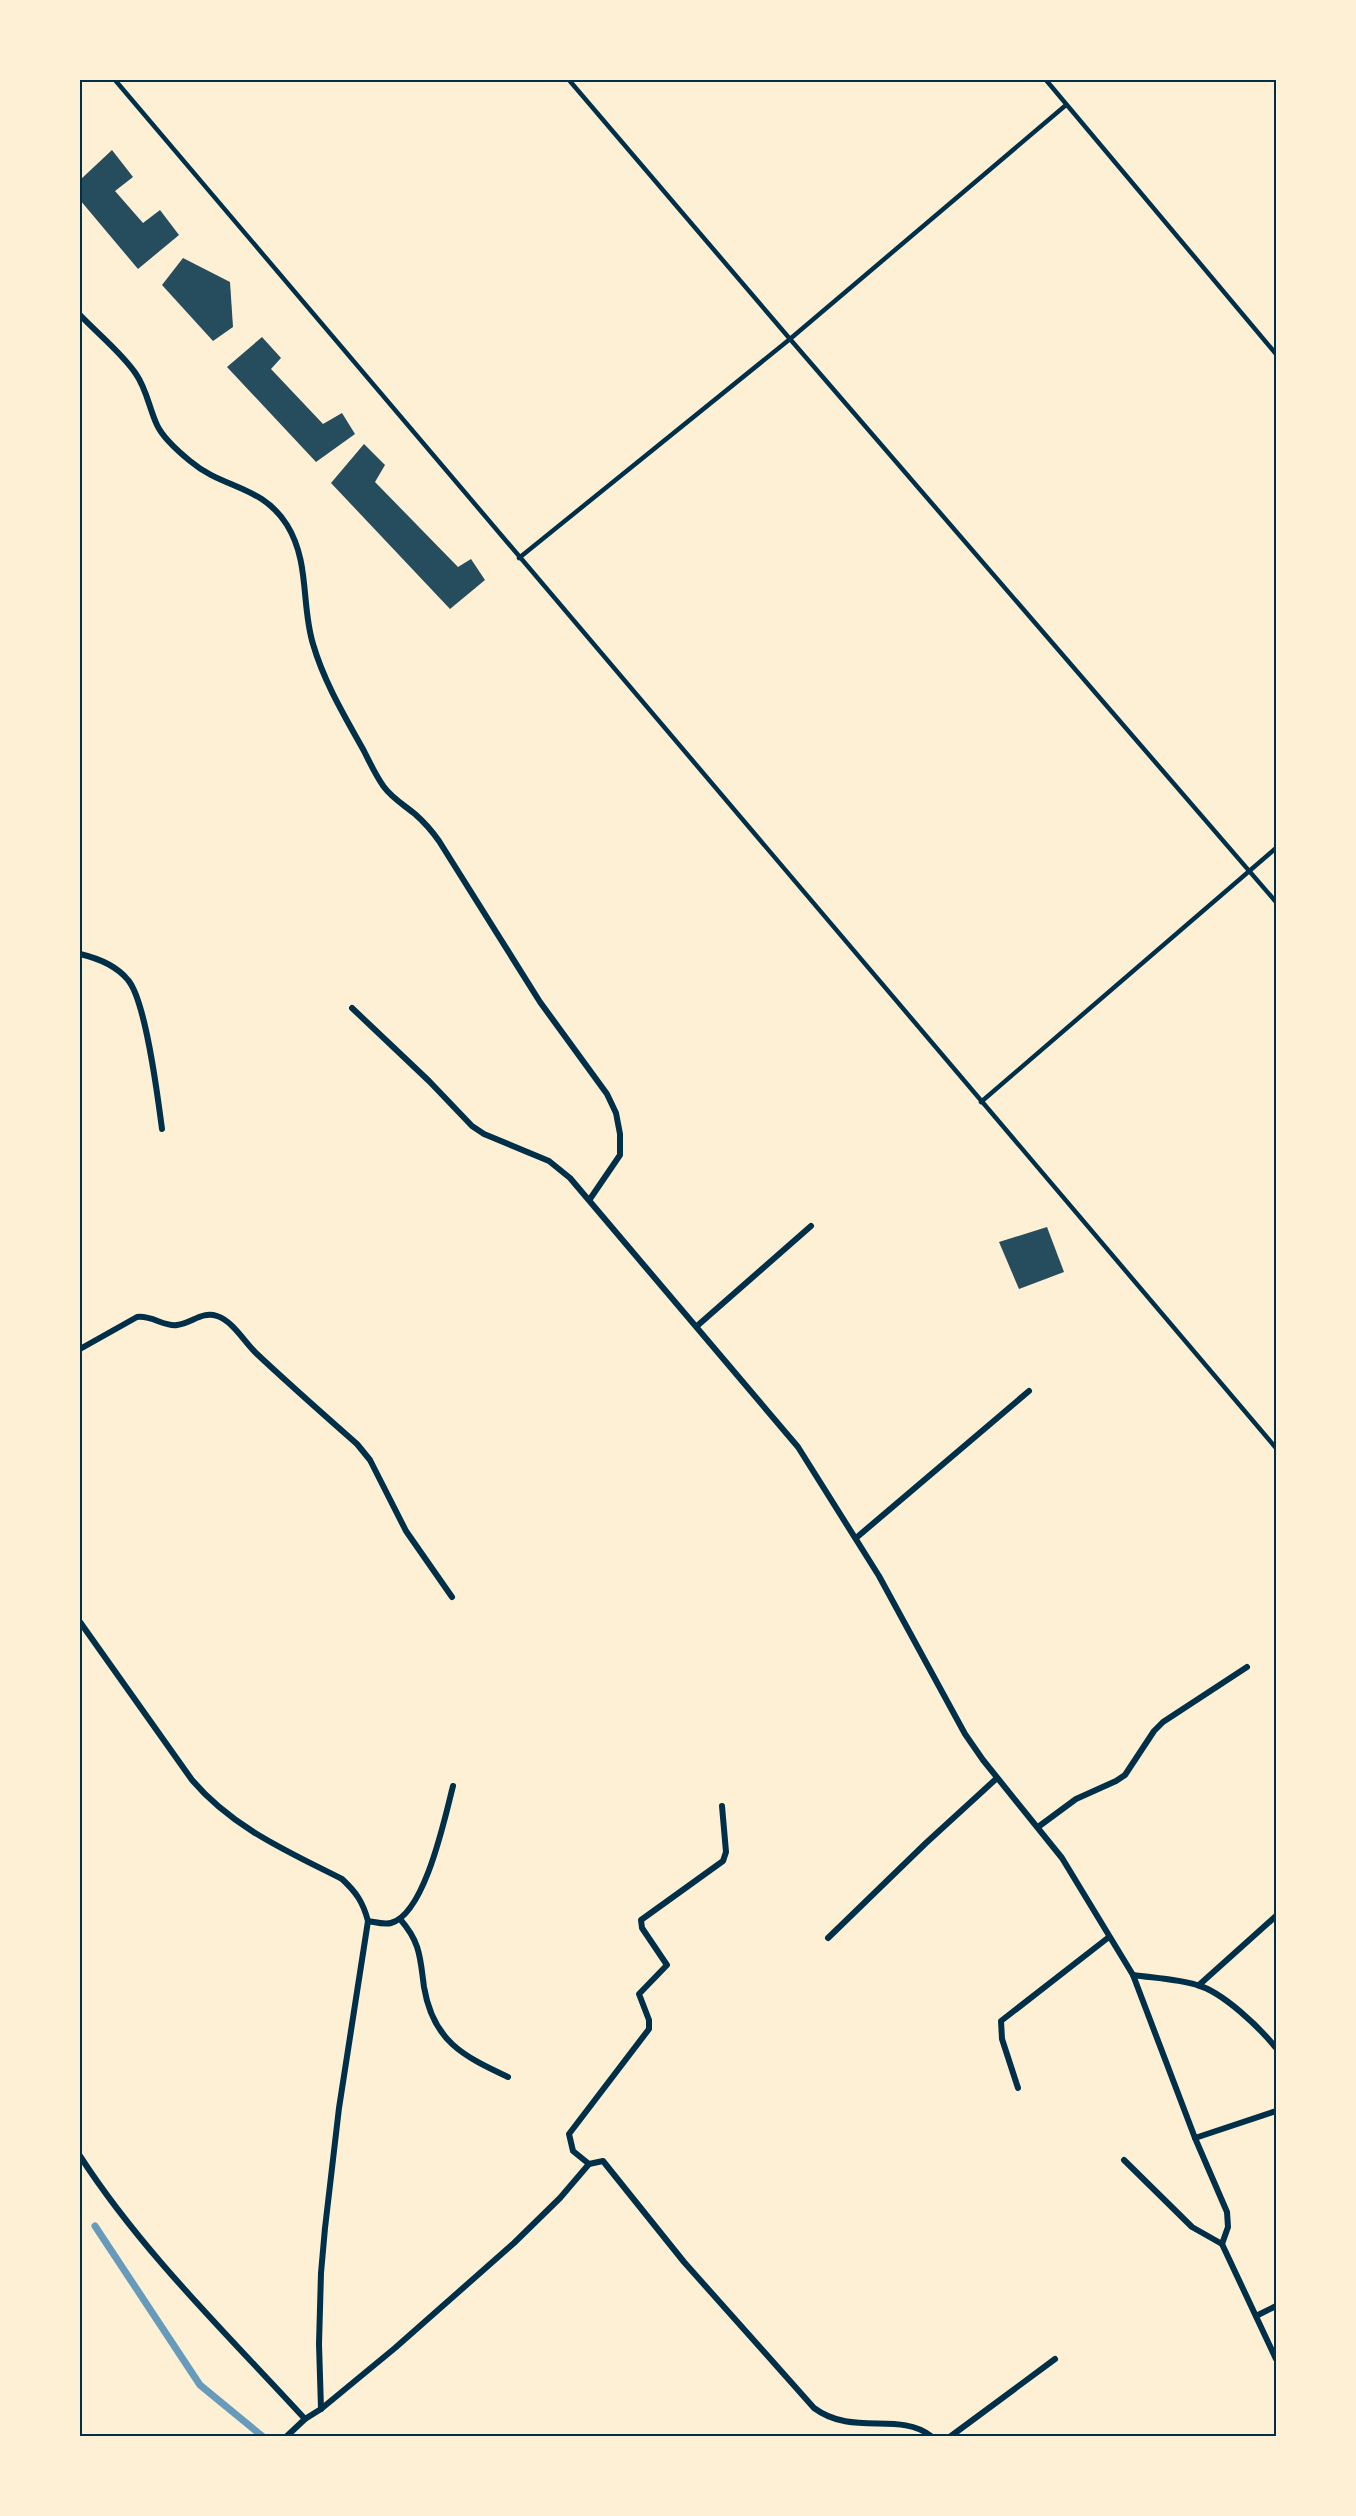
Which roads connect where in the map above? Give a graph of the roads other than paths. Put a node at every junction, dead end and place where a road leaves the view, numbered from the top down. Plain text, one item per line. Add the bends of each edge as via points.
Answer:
1 (115, 80) edge
2 (569, 80) edge
3 (1046, 80) edge
4 (1066, 105) junction
5 (80, 315) edge
6 (790, 339) junction
7 (1276, 354) edge
8 (519, 558) junction
9 (1276, 848) edge
10 (1250, 871) junction
11 (1276, 902) edge
12 (80, 954) edge
13 (352, 1008) dead end
14 (981, 1102) junction
15 (162, 1129) dead end
16 (590, 1199) junction
17 (812, 1226) dead end
18 (697, 1326) junction
19 (80, 1349) edge
20 (1029, 1391) dead end
21 (1276, 1448) edge
22 (856, 1539) junction
23 (452, 1597) dead end
24 (80, 1622) edge
25 (1247, 1667) dead end
26 (997, 1778) junction
27 (453, 1786) dead end
28 (722, 1806) dead end
29 (1038, 1827) junction
30 (1276, 1916) edge
31 (400, 1919) junction
32 (368, 1921) junction
33 (1109, 1937) junction
34 (828, 1938) dead end
35 (1133, 1975) junction
36 (1199, 1985) junction
37 (1276, 2048) edge
38 (508, 2077) dead end
39 (1018, 2088) dead end
40 (1276, 2111) edge
41 (1195, 2138) junction
42 (80, 2156) edge
43 (1124, 2160) dead end
44 (589, 2164) junction
45 (1222, 2244) junction
46 (1276, 2306) edge
47 (1256, 2316) junction
48 (1055, 2359) dead end
49 (1276, 2360) edge
50 (321, 2409) junction
51 (305, 2419) junction
52 (288, 2436) edge
53 (931, 2436) edge
54 (951, 2436) edge

1 - 8 lane
2 - 6 lane
3 - 4 lane
4 - 6 lane
4 - 7 lane
5 - 16 street via 136,374 161,432 190,462 214,478 249,490 271,505 286,524 297,544 302,566 313,645 324,674 384,787 440,841 540,1002 607,1094 616,1113 620,1155
6 - 8 lane
6 - 10 lane
8 - 14 lane
9 - 10 lane
10 - 11 lane
10 - 14 lane
12 - 15 street via 96,957 129,980 156,1079
13 - 16 street via 472,1126 549,1161
14 - 21 lane
16 - 18 street
17 - 18 street
18 - 22 street via 798,1447
19 - 23 street via 137,1317 176,1325 219,1316 357,1444 370,1460 406,1531
20 - 22 street
22 - 26 street via 965,1734
24 - 32 street via 211,1802 248,1830 342,1879 354,1889
25 - 29 street via 1163,1722 1125,1775 1076,1799
26 - 29 street
26 - 34 street
27 - 31 street via 436,1852 415,1902
28 - 44 street via 726,1852 723,1861 640,1922 667,1965 639,1994 649,2029 569,2134 573,2151
29 - 33 street via 1062,1858
30 - 36 street
31 - 32 street via 385,1924
31 - 38 street via 416,1940 429,2008 447,2039 464,2055
32 - 50 street via 325,2228
33 - 35 street
33 - 39 street via 1001,2021 1002,2039
35 - 36 street
35 - 41 street
36 - 37 street via 1263,2032
40 - 41 street
41 - 45 street via 1227,2212 1228,2227
42 - 51 street via 100,2187 164,2265
43 - 45 street via 1192,2227
44 - 50 street via 539,2220
44 - 53 street via 603,2162 612,2170 684,2262 814,2408 840,2422 913,2426
45 - 47 street
46 - 47 street
47 - 49 street
48 - 54 street
50 - 51 street
51 - 52 street

